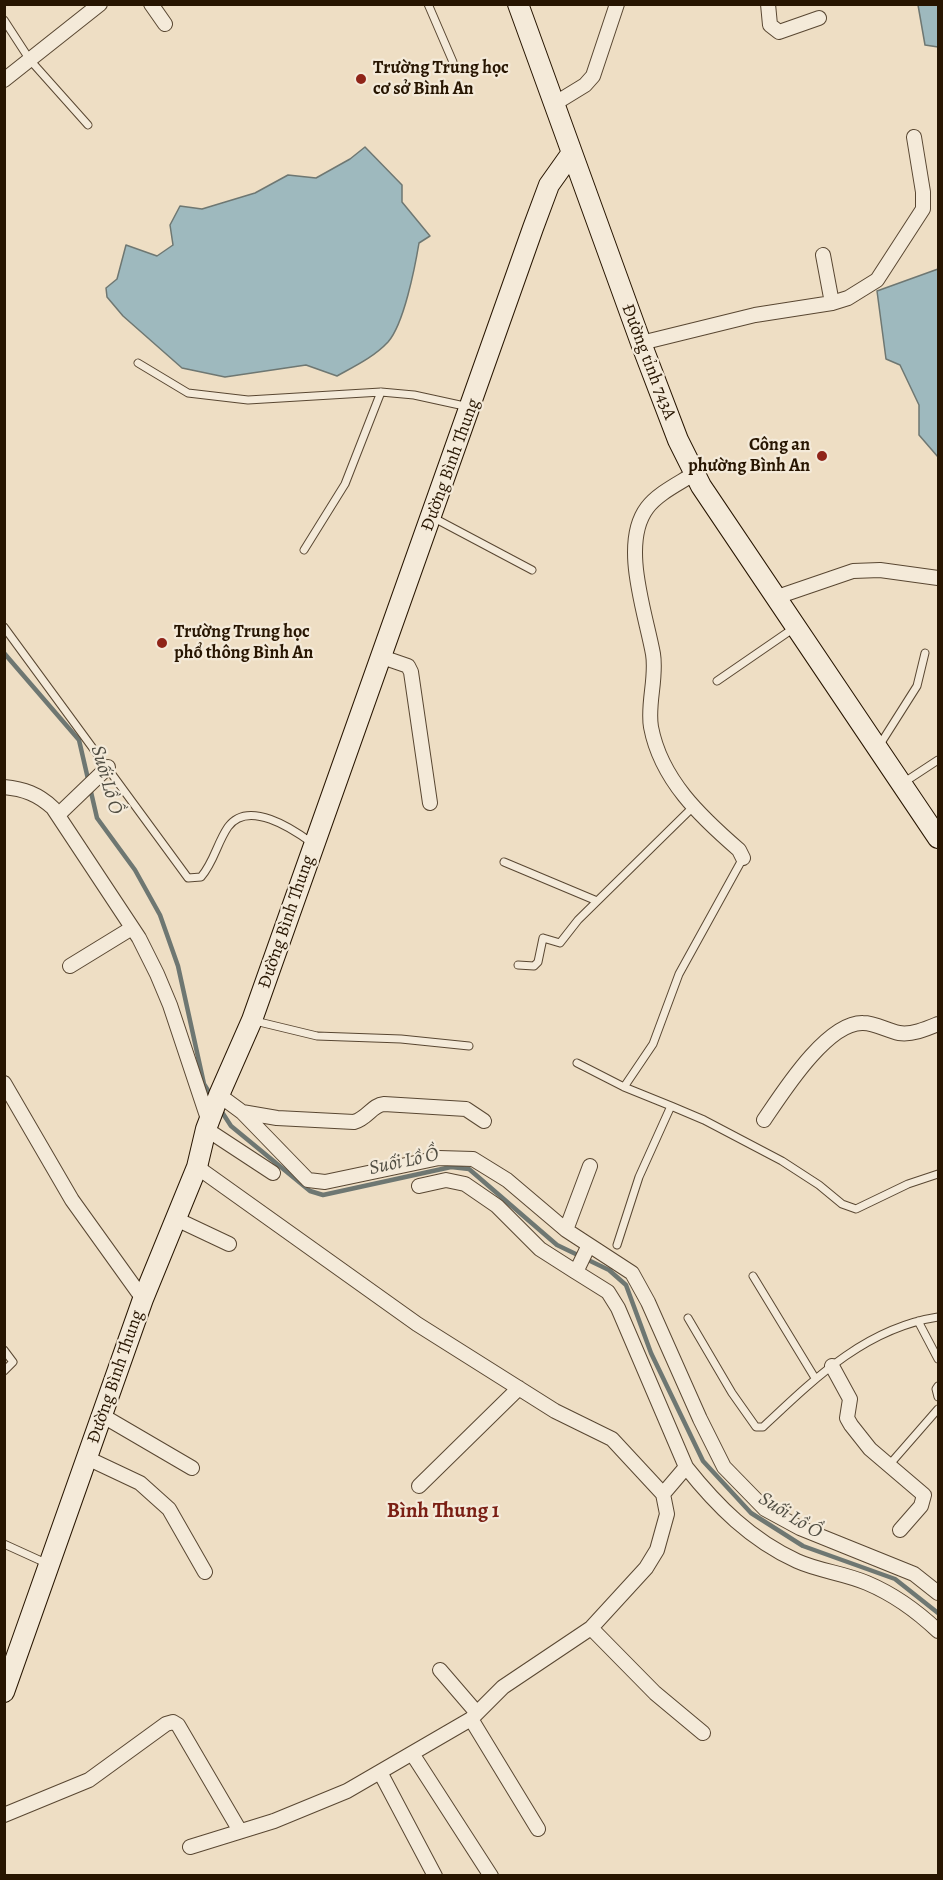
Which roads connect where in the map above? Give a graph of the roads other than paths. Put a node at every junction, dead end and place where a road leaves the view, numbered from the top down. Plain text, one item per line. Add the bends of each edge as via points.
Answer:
1 (100, 4) edge
2 (151, 4) edge
3 (428, 4) edge
4 (518, 4) edge
5 (617, 4) edge
6 (768, 4) edge
7 (819, 18) dead end
8 (4, 20) edge
9 (165, 24) dead end
10 (30, 60) junction
11 (453, 62) dead end
12 (4, 80) edge
13 (554, 104) junction
14 (88, 125) dead end
15 (914, 137) dead end
16 (571, 154) junction
17 (823, 255) dead end
18 (832, 303) junction
19 (641, 343) junction
20 (138, 363) dead end
21 (381, 392) junction
22 (471, 407) junction
23 (695, 473) junction
24 (432, 517) junction
25 (304, 550) dead end
26 (532, 570) dead end
27 (939, 578) edge
28 (777, 597) junction
29 (796, 626) junction
30 (4, 627) edge
31 (925, 653) dead end
32 (382, 657) junction
33 (717, 681) dead end
34 (877, 748) junction
35 (939, 759) edge
36 (102, 771) junction
37 (901, 784) junction
38 (4, 787) edge
39 (430, 803) dead end
40 (692, 808) junction
41 (58, 815) junction
42 (939, 838) edge
43 (314, 844) junction
44 (743, 858) joint
45 (504, 862) dead end
46 (597, 901) junction
47 (132, 928) junction
48 (518, 965) dead end
49 (70, 966) dead end
50 (252, 1020) junction
51 (939, 1024) edge
52 (469, 1046) dead end
53 (577, 1063) dead end
54 (4, 1083) edge
55 (624, 1087) junction
56 (671, 1106) junction
57 (242, 1112) junction
58 (213, 1113) junction
59 (764, 1120) dead end
60 (484, 1121) dead end
61 (590, 1166) dead end
62 (197, 1167) junction
63 (273, 1173) dead end
64 (939, 1174) edge
65 (419, 1186) dead end
66 (176, 1219) junction
67 (566, 1230) junction
68 (229, 1244) dead end
69 (617, 1245) dead end
70 (588, 1247) junction
71 (577, 1270) junction
72 (753, 1276) dead end
73 (143, 1299) junction
74 (939, 1317) edge
75 (688, 1318) dead end
76 (918, 1321) junction
77 (4, 1350) edge
78 (939, 1359) edge
79 (832, 1366) junction
80 (4, 1371) edge
81 (815, 1378) junction
82 (939, 1386) edge
83 (519, 1388) junction
84 (939, 1397) edge
85 (939, 1409) edge
86 (103, 1416) junction
87 (87, 1458) junction
88 (890, 1464) junction
89 (686, 1467) junction
90 (192, 1468) dead end
91 (420, 1486) dead end
92 (663, 1494) junction
93 (900, 1530) dead end
94 (4, 1544) edge
95 (50, 1565) junction
96 (205, 1572) dead end
97 (939, 1593) edge
98 (591, 1628) junction
99 (939, 1631) edge
100 (440, 1670) dead end
101 (4, 1692) edge
102 (474, 1716) junction
103 (703, 1733) dead end
104 (413, 1755) junction
105 (380, 1772) junction
106 (4, 1815) edge
107 (538, 1828) dead end
108 (240, 1831) junction
109 (190, 1846) dead end
110 (435, 1875) edge
111 (491, 1875) edge

1 - 10 street
2 - 9 street
3 - 11 lane
4 - 13 street, Đường tỉnh 743A
5 - 13 street via 593,76
6 - 7 street via 770,25 778,32
8 - 10 lane
10 - 12 street
10 - 14 lane
13 - 16 street, Đường tỉnh 743A
15 - 18 street via 924,192 923,209 877,280
16 - 19 street, Đường tỉnh 743A
16 - 22 street, Đường Bình Thung via 549,185
17 - 18 street
18 - 19 street via 756,315
19 - 23 street, Đường tỉnh 743A via 678,440
20 - 21 lane via 188,393 248,400
21 - 22 lane
21 - 25 lane via 345,484
22 - 24 street, Đường Bình Thung
23 - 28 street, Đường tỉnh 743A
23 - 40 street via 647,508 637,529 636,551 654,657 651,726 664,766
24 - 26 lane
24 - 32 street, Đường Bình Thung
27 - 28 street via 880,570 853,571
28 - 29 street, Đường tỉnh 743A
29 - 33 lane
29 - 34 street, Đường tỉnh 743A
30 - 36 lane
31 - 34 lane via 917,686
32 - 39 street via 408,666 411,672
32 - 43 street, Đường Bình Thung
34 - 37 street, Đường tỉnh 743A
35 - 37 lane
36 - 41 street
36 - 43 lane via 188,878 201,876 229,826 243,818 260,816 287,824
37 - 42 street, Đường tỉnh 743A
38 - 41 street via 27,790 42,798
40 - 44 street
40 - 46 lane
41 - 47 street
43 - 50 street, Đường Bình Thung
44 - 55 lane via 679,974 653,1044
45 - 46 lane
46 - 48 lane via 560,943 543,938 534,966
47 - 49 street
47 - 58 street via 170,1005
50 - 52 lane via 317,1036
50 - 58 street, Đường Bình Thung
51 - 59 street via 923,1031 900,1033 864,1023 839,1030 784,1091
53 - 55 lane
54 - 73 street via 72,1200
55 - 56 lane
56 - 64 lane via 782,1161 848,1208 856,1209
56 - 69 lane via 639,1177
57 - 58 street
57 - 60 street via 354,1122 384,1104 466,1109
57 - 67 street via 309,1180 325,1182 439,1158 473,1159 507,1180
58 - 62 street, Đường Bình Thung
58 - 63 street
61 - 67 street
62 - 66 street, Đường Bình Thung
62 - 83 street via 417,1324
65 - 71 street via 446,1180 465,1184 497,1206 540,1249
66 - 68 street
66 - 73 street, Đường Bình Thung
67 - 70 street
70 - 71 street
70 - 97 street via 632,1273 724,1467 765,1509 800,1528 914,1574
71 - 89 street via 608,1292 618,1308
72 - 81 lane
73 - 86 street, Đường Bình Thung
74 - 76 lane
75 - 81 lane via 756,1427 763,1427
76 - 78 lane
76 - 79 lane via 888,1330
77 - 80 lane via 13,1362
79 - 81 lane
79 - 88 street via 850,1399 850,1425 870,1449
82 - 84 lane
83 - 91 street
83 - 92 street via 612,1439
85 - 88 lane
86 - 87 street, Đường Bình Thung
86 - 90 street
87 - 95 street, Đường Bình Thung
87 - 96 street via 140,1484 159,1499 169,1509
88 - 93 street via 924,1495 921,1506
89 - 92 street
89 - 99 street via 714,1502 760,1541 798,1561 866,1583 896,1598
92 - 98 street via 667,1514 657,1550 646,1568
94 - 95 lane
95 - 101 street, Đường Bình Thung
98 - 102 street via 503,1687
98 - 103 street
100 - 102 street
102 - 104 street
102 - 107 street
104 - 105 street
104 - 111 street
105 - 108 street via 307,1809
105 - 110 street
106 - 108 street via 89,1780 172,1722 178,1725
108 - 109 street

